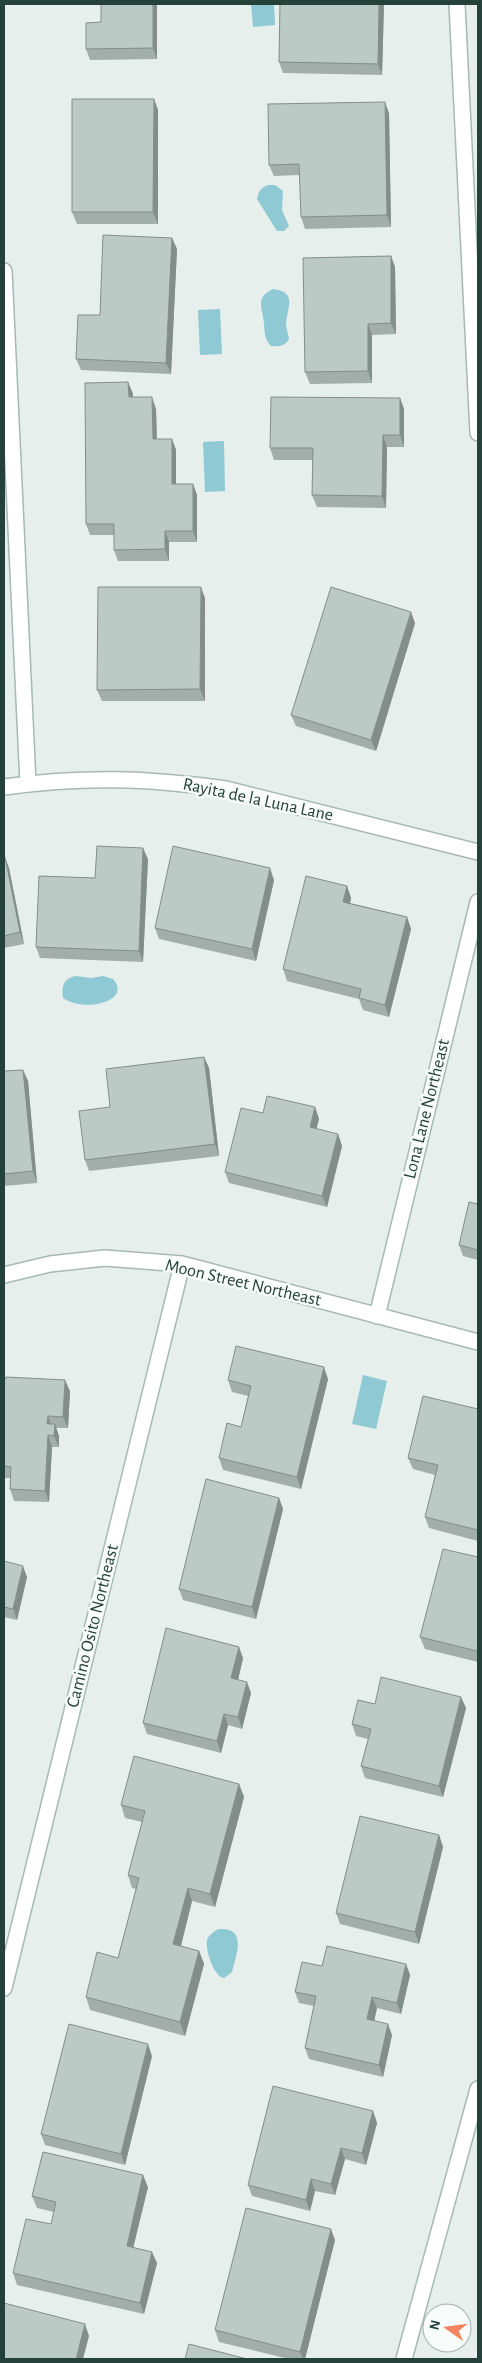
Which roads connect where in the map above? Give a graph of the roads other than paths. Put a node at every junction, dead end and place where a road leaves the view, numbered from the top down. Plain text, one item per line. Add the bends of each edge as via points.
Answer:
1 (457, 4) edge
2 (471, 164) edge
3 (4, 271) edge
4 (478, 433) edge
5 (28, 784) junction
6 (4, 788) edge
7 (478, 852) edge
8 (478, 902) edge
9 (182, 1264) junction
10 (4, 1275) edge
11 (376, 1316) junction
12 (478, 1342) edge
13 (9, 1943) edge
14 (4, 1988) edge
15 (478, 2089) edge
16 (404, 2359) edge

1 - 2 street
2 - 4 street
3 - 5 street
5 - 6 street, Rayita de la Luna Lane
5 - 7 street, Rayita de la Luna Lane via 80,779 150,780 226,789
8 - 11 street, Lona Lane Northeast
9 - 10 street, Moon Street Northeast via 105,1258 50,1264
9 - 11 street, Moon Street Northeast
9 - 13 street, Camino Osito Northeast
11 - 12 street, Moon Street Northeast
13 - 14 street, Camino Osito Northeast
15 - 16 street

